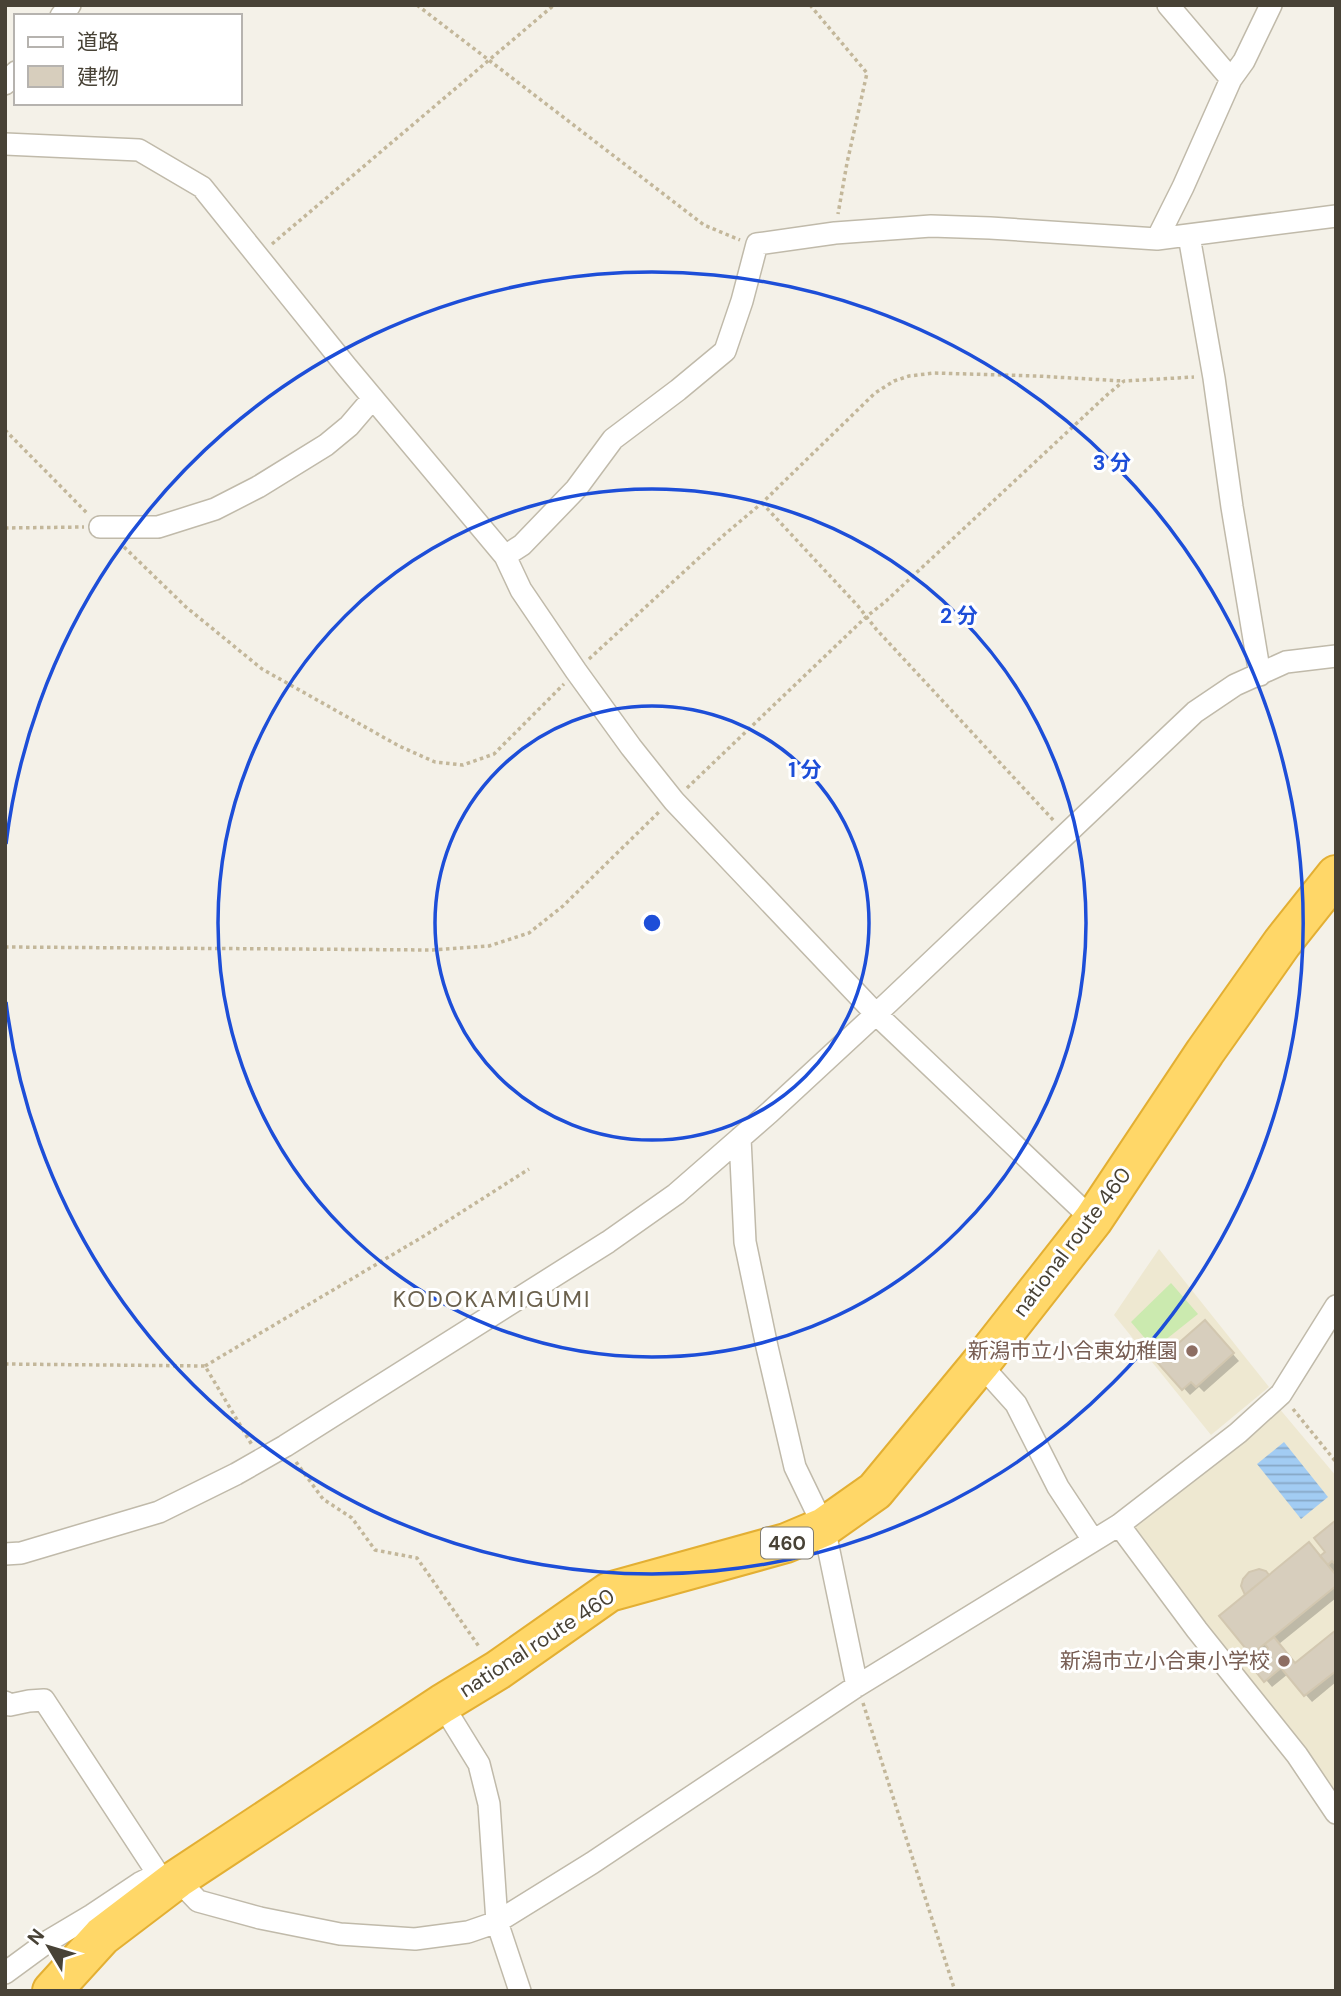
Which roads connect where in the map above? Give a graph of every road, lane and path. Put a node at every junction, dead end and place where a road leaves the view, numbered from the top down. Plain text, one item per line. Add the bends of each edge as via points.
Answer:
1 (417, 5) edge
2 (554, 5) edge
3 (810, 5) edge
4 (1168, 5) edge
5 (1272, 5) edge
6 (489, 60) junction
7 (1231, 79) junction
8 (5, 144) edge
9 (1336, 216) edge
10 (835, 233) junction
11 (1189, 236) junction
12 (1157, 239) junction
13 (757, 244) junction
14 (259, 257) junction
15 (1214, 378) junction
16 (1124, 381) junction
17 (373, 398) junction
18 (5, 430) edge
19 (762, 503) junction
20 (100, 527) junction
21 (5, 528) edge
22 (505, 556) junction
23 (866, 617) junction
24 (1336, 656) edge
25 (576, 671) junction
26 (1260, 675) junction
27 (674, 801) junction
28 (1065, 834) junction
29 (1332, 888) edge
30 (5, 947) edge
31 (876, 1014) junction
32 (740, 1138) junction
33 (529, 1169) dead end
34 (1093, 1220) junction
35 (1336, 1306) edge
36 (5, 1364) edge
37 (980, 1364) junction
38 (205, 1366) junction
39 (1280, 1394) junction
40 (285, 1446) junction
41 (261, 1459) junction
42 (1336, 1462) edge
43 (1119, 1525) junction
44 (824, 1527) junction
45 (1093, 1540) junction
46 (5, 1554) edge
47 (498, 1670) junction
48 (857, 1686) junction
49 (5, 1702) edge
50 (442, 1704) junction
51 (1336, 1813) edge
52 (168, 1876) junction
53 (497, 1922) junction
54 (5, 1973) edge
55 (52, 1991) edge
56 (520, 1991) edge
57 (955, 1991) edge

1 - 6 path
2 - 6 path
3 - 10 path via 867,73
4 - 7 street
5 - 7 street
6 - 13 path via 704,225
6 - 14 path
7 - 12 street
8 - 14 street via 139,150 202,187
9 - 11 street
10 - 12 street via 943,227
10 - 13 street
11 - 12 street
11 - 15 street
13 - 22 street via 724,351 613,439 576,489 522,545
14 - 17 street
15 - 16 path
15 - 26 street
16 - 19 path via 934,373 902,378 875,393
16 - 23 path
17 - 20 street via 326,445 215,509 158,527
17 - 22 street
18 - 20 path
19 - 23 path
19 - 25 path
20 - 21 path
20 - 25 path via 262,669 435,762 463,765 494,754
22 - 25 street via 521,590
23 - 27 path
23 - 28 path
24 - 26 street via 1286,662
25 - 27 street
26 - 28 street via 1235,685 1195,712
27 - 30 path via 529,933 489,946 432,950
27 - 31 street
28 - 31 street
29 - 34 highway, national route 460 / 460 via 1282,943
31 - 32 street
31 - 34 street
32 - 40 street via 676,1194 608,1242
32 - 44 street via 745,1242 767,1347 795,1467
33 - 38 path
34 - 37 highway, national route 460 / 460
35 - 39 street
36 - 38 path
37 - 44 highway, national route 460 / 460 via 875,1491
37 - 45 street via 1016,1404 1058,1487
38 - 41 path
39 - 42 path
39 - 43 street via 1238,1433
40 - 41 street
40 - 47 path via 323,1499 352,1518 375,1550 417,1558
41 - 46 street via 159,1512
43 - 45 street
43 - 51 street via 1297,1755
44 - 47 highway, national route 460 / 460 via 786,1544 609,1592
44 - 48 street
45 - 48 street
47 - 50 highway, national route 460 / 460
48 - 53 street
48 - 57 path
49 - 52 street via 44,1700
50 - 52 highway, national route 460 / 460
50 - 53 street via 479,1764 489,1804
52 - 53 street via 198,1901 340,1934 415,1939 468,1932
52 - 54 street via 140,1883
52 - 55 highway, national route 460 / 460 via 102,1936
53 - 56 street

